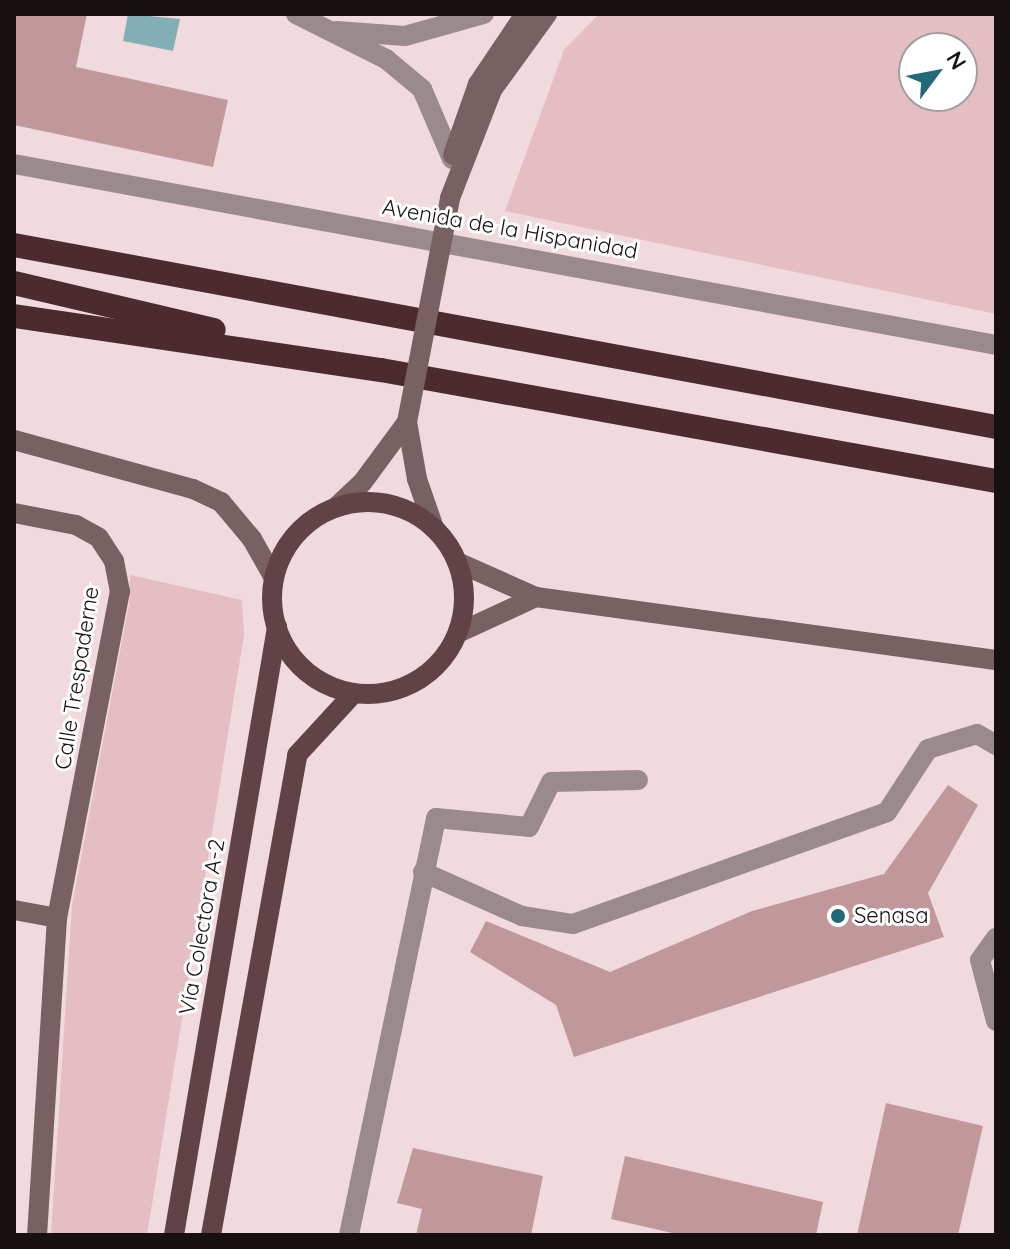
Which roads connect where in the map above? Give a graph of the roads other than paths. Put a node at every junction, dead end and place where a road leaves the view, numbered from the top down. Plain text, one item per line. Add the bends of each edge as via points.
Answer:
1 (296, 14) edge
2 (484, 14) edge
3 (525, 14) edge
4 (547, 14) edge
5 (325, 30) junction
6 (452, 159) junction
7 (14, 164) edge
8 (450, 198) junction
9 (14, 245) edge
10 (14, 283) edge
11 (14, 316) edge
12 (996, 345) edge
13 (381, 370) junction
14 (407, 422) junction
15 (996, 427) edge
16 (14, 440) edge
17 (996, 481) edge
18 (336, 507) junction
19 (14, 513) edge
20 (434, 528) junction
21 (457, 562) junction
22 (274, 578) junction
23 (536, 597) junction
24 (277, 627) junction
25 (458, 633) junction
26 (996, 660) edge
27 (354, 693) junction
28 (996, 745) edge
29 (638, 780) dead end
30 (423, 872) junction
31 (14, 910) edge
32 (57, 918) junction
33 (996, 938) edge
34 (996, 1021) edge
35 (37, 1235) edge
36 (174, 1235) edge
37 (211, 1235) edge
38 (349, 1235) edge

1 - 5 street
2 - 5 street via 405,36
3 - 6 street via 478,84
4 - 8 street via 492,90
5 - 6 street via 386,59 422,89
6 - 8 street
7 - 12 street, Avenida de la Hispanidad
8 - 14 street, bridge
9 - 15 highway
10 - 13 highway
11 - 13 highway
13 - 17 highway
14 - 18 street via 362,483
14 - 20 street via 417,479
16 - 22 street via 193,489 221,502 252,539
18 - 20 main road via 370,502 404,508
18 - 22 main road via 296,535
19 - 32 street, Calle Trespaderne via 76,525 99,538 114,561 120,591
20 - 21 main road
21 - 23 street
21 - 25 main road via 464,585
22 - 24 main road
23 - 25 street
23 - 26 street
24 - 27 main road via 306,671
24 - 36 main road, Vía Colectora A-2
25 - 27 main road via 427,674 380,694
27 - 37 main road via 297,755
28 - 30 street via 977,734 928,749 887,812 573,924 522,916
29 - 30 street via 551,782 529,827 436,818
30 - 38 street
31 - 32 street
32 - 35 street, Calle Trespaderne
33 - 34 street via 980,960

